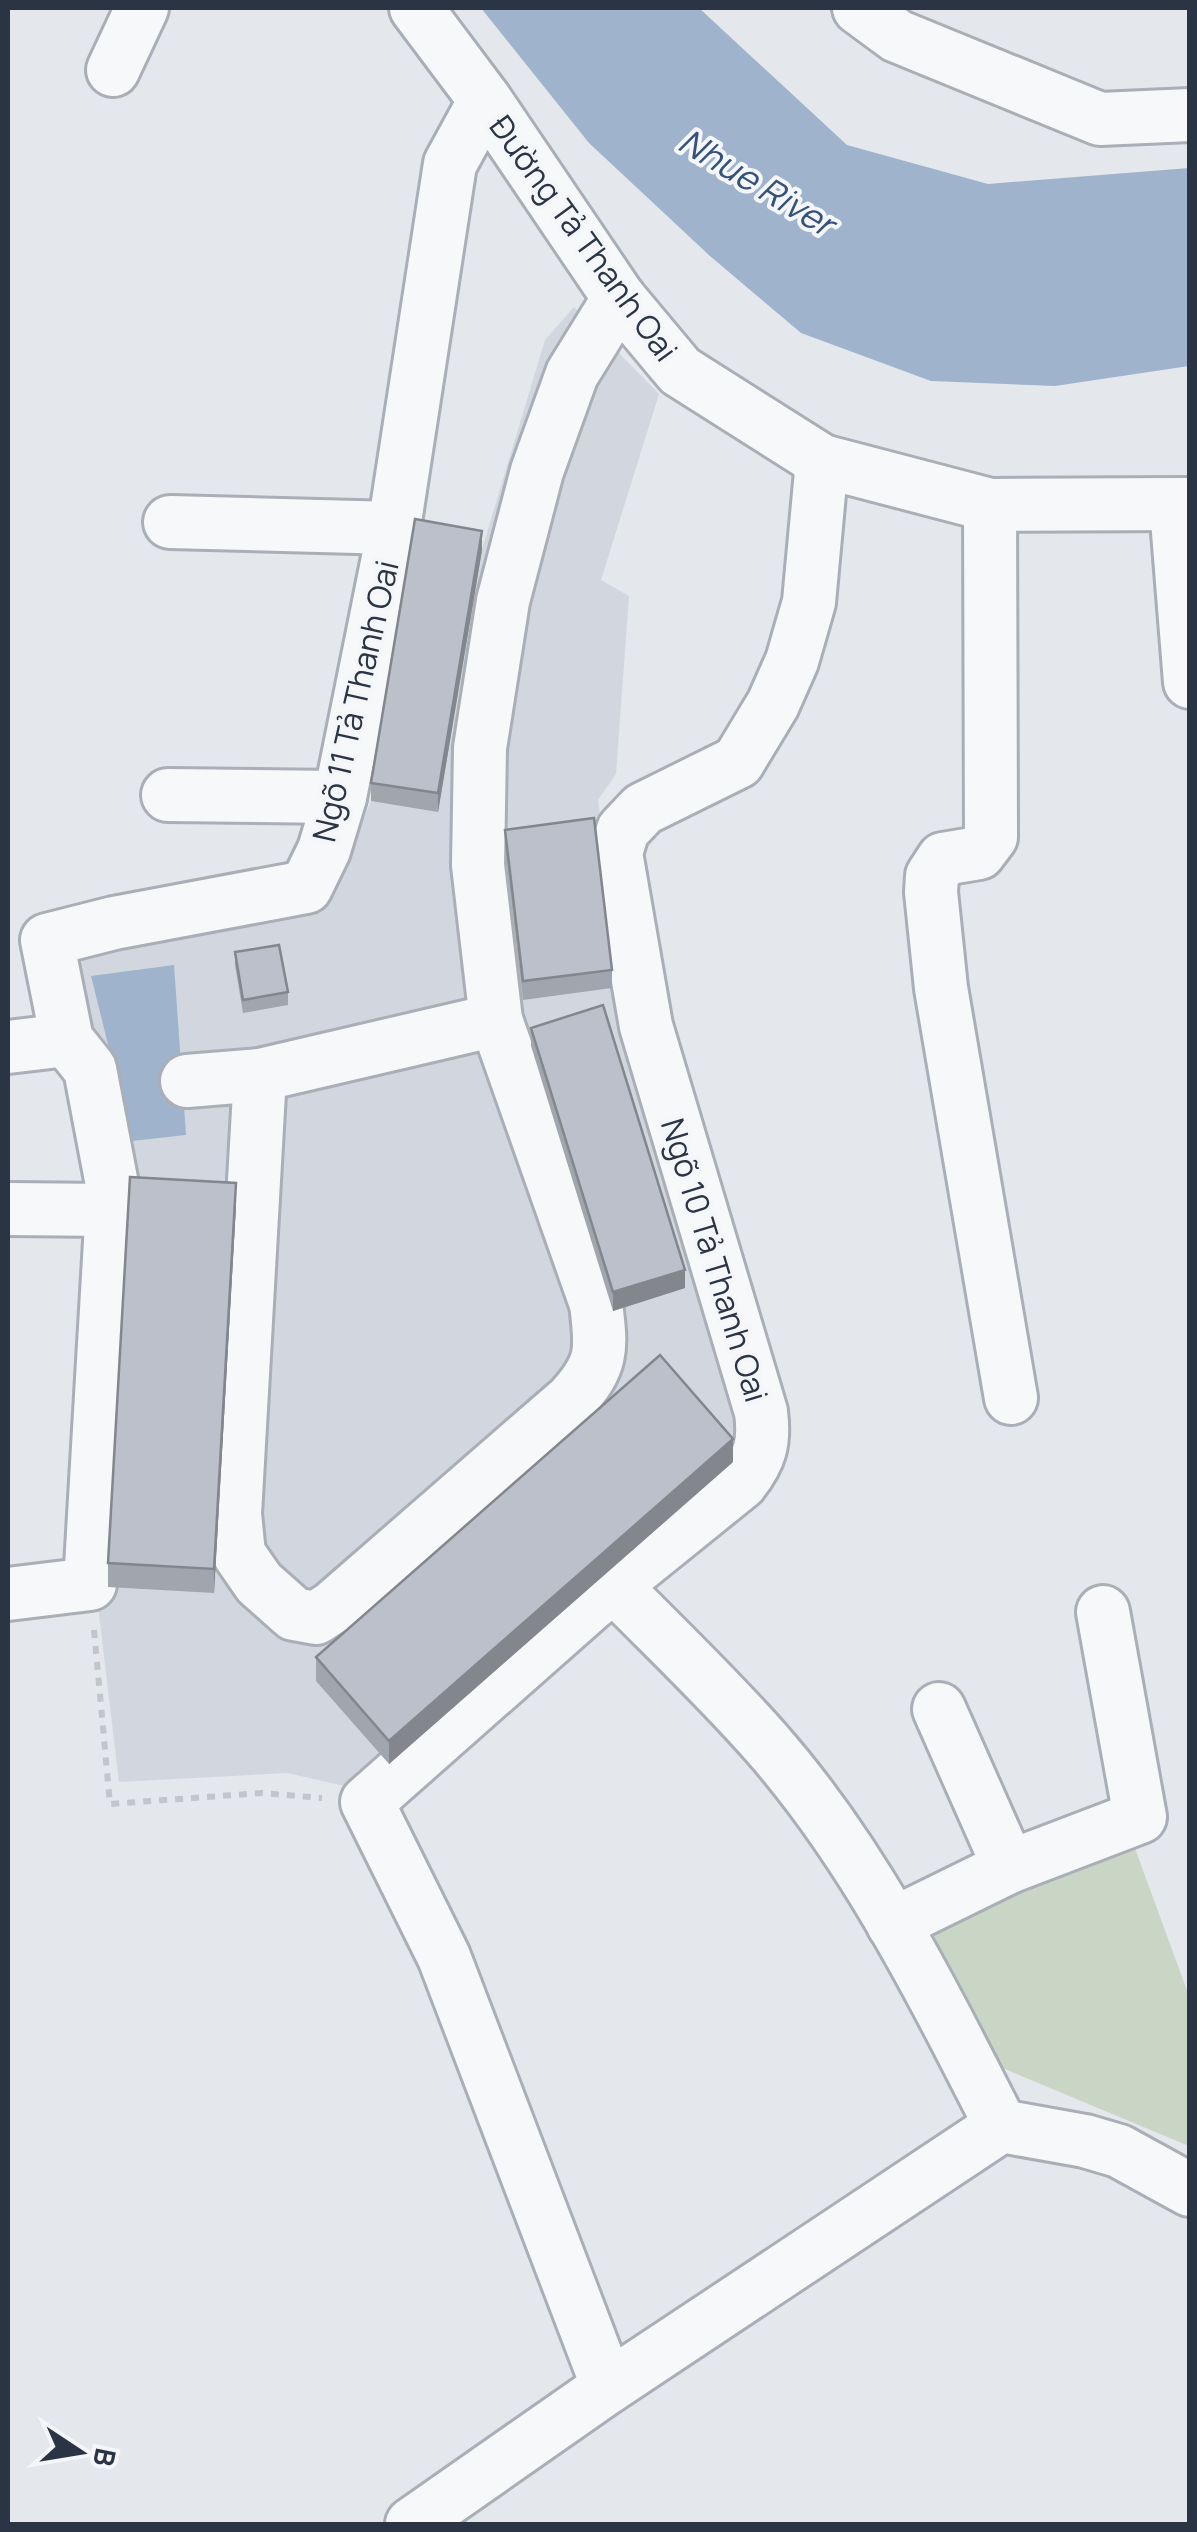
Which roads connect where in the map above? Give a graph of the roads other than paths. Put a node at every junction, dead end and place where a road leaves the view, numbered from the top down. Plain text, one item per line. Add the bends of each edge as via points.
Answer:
1 (142, 8) edge
2 (416, 8) edge
3 (858, 8) edge
4 (113, 70) dead end
5 (485, 100) junction
6 (1190, 115) edge
7 (619, 298) junction
8 (822, 461) junction
9 (990, 505) junction
10 (1183, 506) edge
11 (170, 522) dead end
12 (394, 528) junction
13 (1190, 682) edge
14 (168, 796) dead end
15 (340, 796) junction
16 (496, 1020) junction
17 (66, 1040) junction
18 (8, 1047) edge
19 (260, 1075) junction
20 (187, 1080) dead end
21 (8, 1209) edge
22 (111, 1210) junction
23 (1011, 1398) dead end
24 (615, 1586) junction
25 (8, 1594) edge
26 (1102, 1612) dead end
27 (939, 1709) dead end
28 (1009, 1867) junction
29 (893, 1924) junction
30 (1001, 2126) junction
31 (1190, 2190) edge
32 (608, 2387) junction
33 (412, 2524) edge

1 - 4 street
2 - 5 street, Đường Tả Thanh Oai
3 - 6 street via 897,36 1100,119
5 - 7 street, Đường Tả Thanh Oai
5 - 12 street, Ngõ 11 Tả Thanh Oai via 450,164
7 - 8 street, Đường Tả Thanh Oai via 680,371
7 - 16 street via 572,374 537,471 503,601 480,748 478,865
8 - 9 street, Đường Tả Thanh Oai
8 - 24 street, Ngõ 10 Tả Thanh Oai via 809,602 774,704 738,762 643,809 623,830 616,852 646,1026 764,1435 759,1460 741,1484
9 - 10 street, Đường Tả Thanh Oai
9 - 23 street via 991,837 980,853 943,859 931,892
10 - 13 street
11 - 12 street
12 - 15 street, Ngõ 11 Tả Thanh Oai
14 - 15 street
15 - 17 street, Ngõ 11 Tả Thanh Oai via 306,887 47,940
16 - 19 street
16 - 19 street via 596,1304 601,1342 592,1376 316,1618 294,1614 259,1584 239,1554
17 - 18 street
17 - 22 street via 90,1069
19 - 20 street
21 - 22 street
22 - 25 street via 90,1584
24 - 29 street via 769,1746
24 - 32 street, Ngõ 10 Tả Thanh Oai via 367,1802 444,1957
26 - 28 street via 1140,1818
27 - 28 street
28 - 29 street
29 - 30 street
30 - 31 street via 1118,2150
30 - 32 street
32 - 33 street

